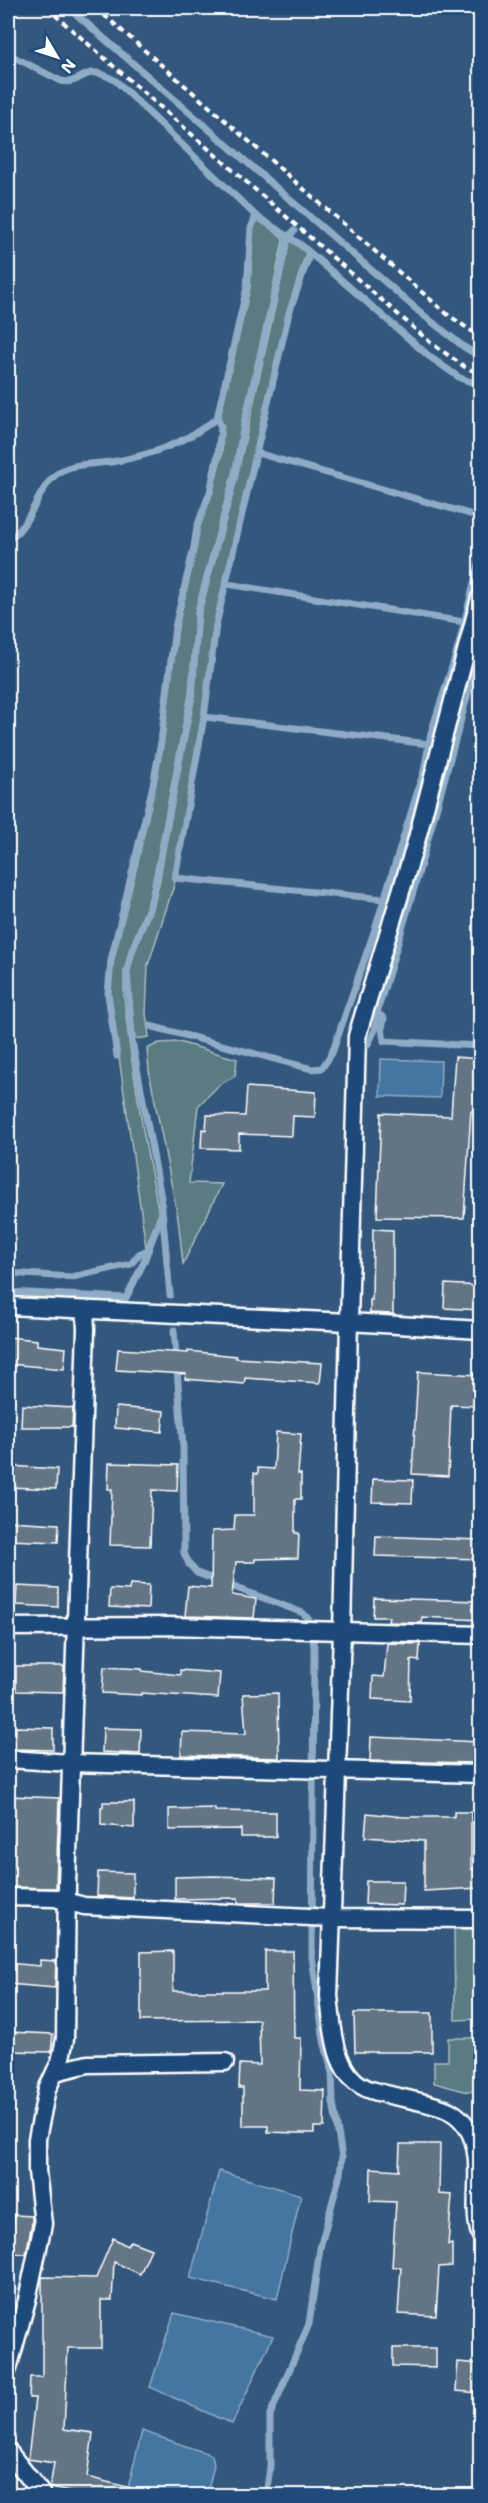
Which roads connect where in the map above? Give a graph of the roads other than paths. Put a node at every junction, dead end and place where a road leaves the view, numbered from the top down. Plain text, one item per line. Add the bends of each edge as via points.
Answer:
1 (480, 598) edge
2 (8, 1306) edge
3 (85, 1310) junction
4 (349, 1322) junction
5 (480, 1330) edge
6 (75, 1626) junction
7 (8, 1627) edge
8 (342, 1632) junction
9 (480, 1635) edge
10 (8, 1759) edge
11 (71, 1763) junction
12 (330, 1771) junction
13 (480, 1774) edge
14 (8, 1897) edge
15 (67, 1901) junction
16 (319, 1917) junction
17 (480, 1919) edge
18 (225, 2062) dead end
19 (55, 2072) junction
20 (480, 2234) edge
21 (8, 2369) edge
22 (8, 2451) edge
23 (41, 2493) dead end

1 - 4 street via 416,842 357,1036
2 - 3 street
3 - 4 street
3 - 6 street
4 - 5 street
4 - 8 street
6 - 7 street
6 - 8 street
6 - 11 street
8 - 9 street
8 - 12 street
10 - 11 street
11 - 12 street
11 - 15 street
12 - 13 street
12 - 16 street
14 - 15 street
15 - 16 street via 84,1906
15 - 19 street via 65,2039
16 - 17 street
16 - 20 street via 335,2044 344,2067 354,2081 369,2090 458,2115 476,2149
18 - 19 street via 88,2064
19 - 21 street via 47,2089 37,2139 43,2224
22 - 23 street

